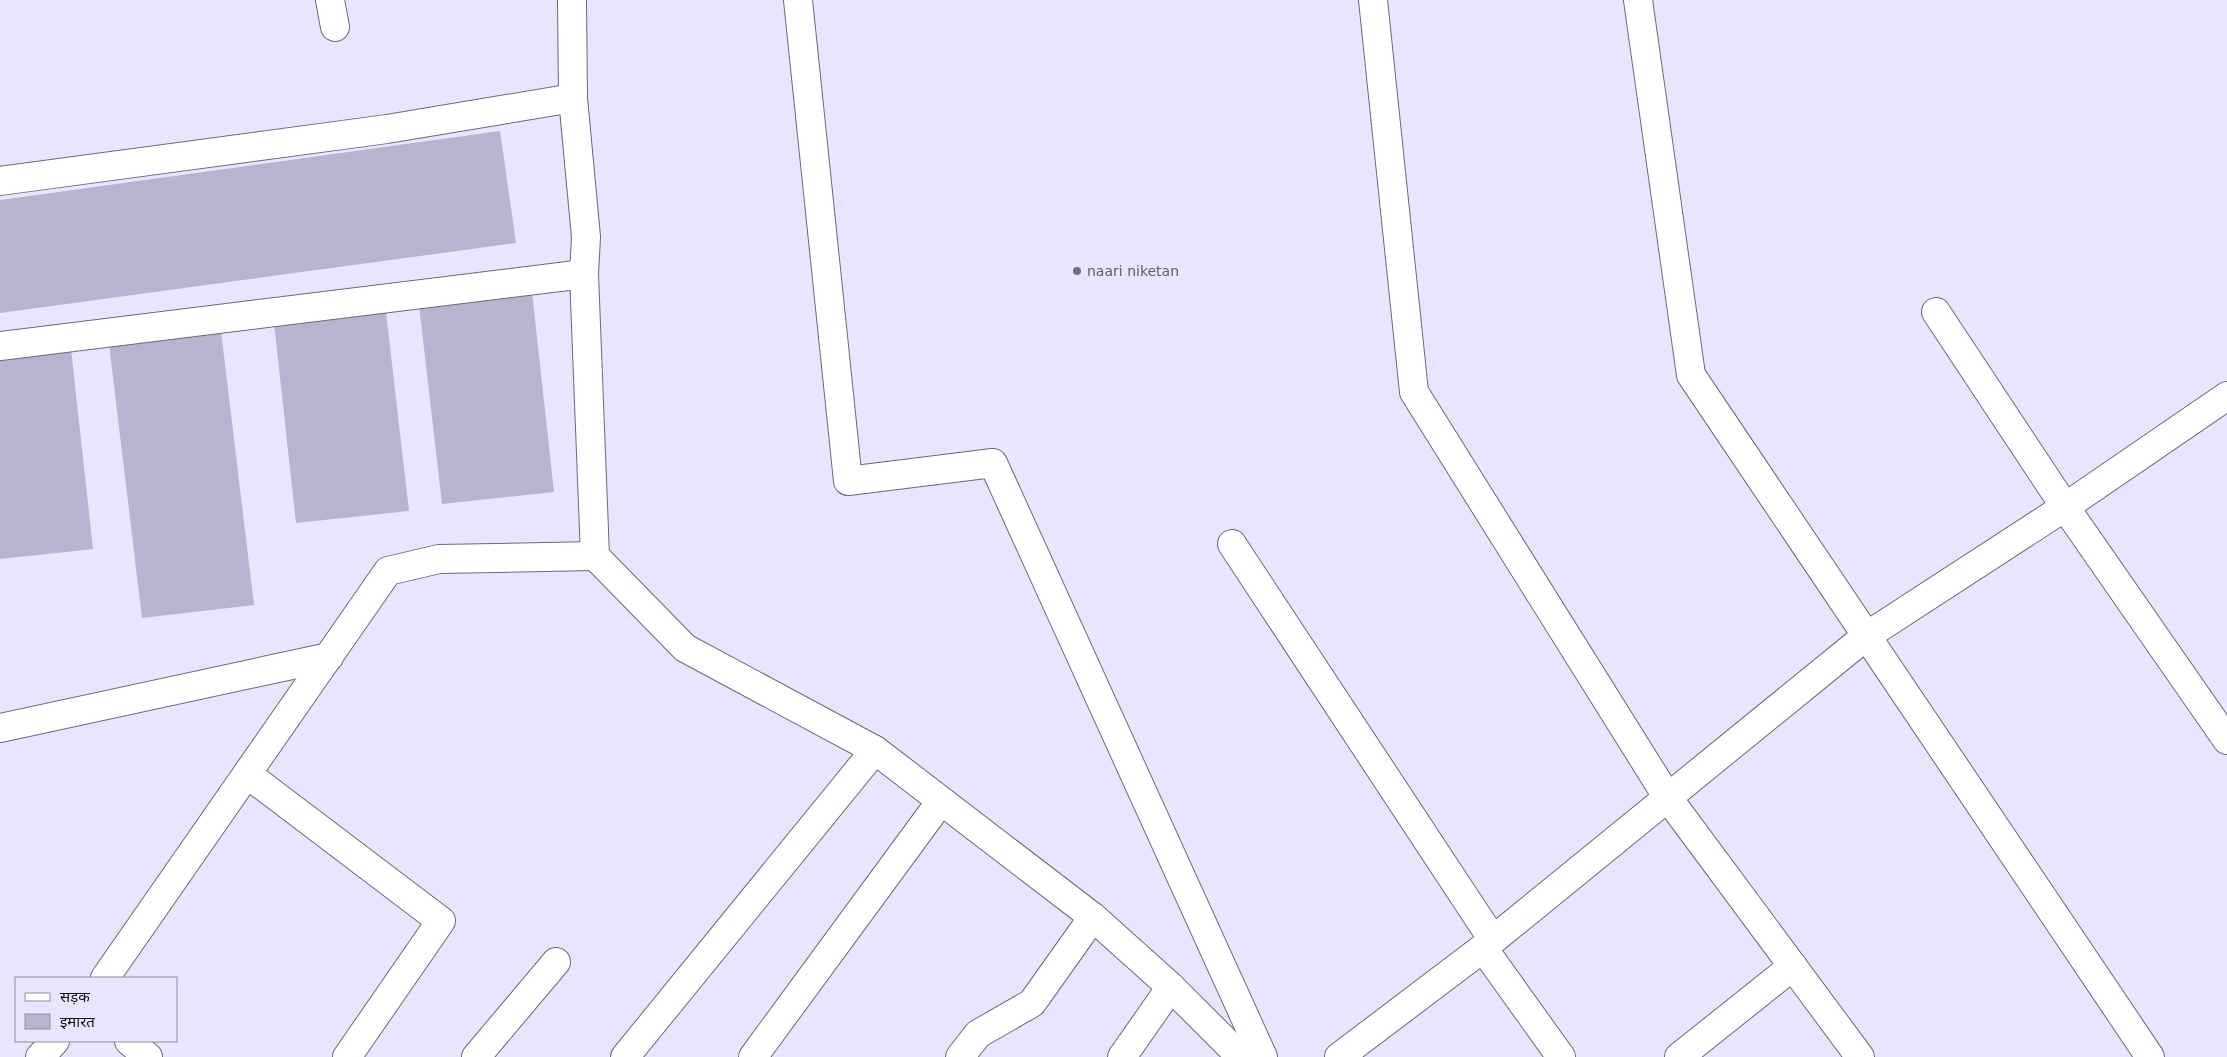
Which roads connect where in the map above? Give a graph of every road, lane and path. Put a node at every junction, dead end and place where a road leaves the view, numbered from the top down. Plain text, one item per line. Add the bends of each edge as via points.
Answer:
1 (330, 0) edge
2 (572, 0) edge
3 (798, 0) edge
4 (1373, 0) edge
5 (1638, 0) edge
6 (335, 27) dead end
7 (573, 98) junction
8 (0, 181) edge
9 (584, 274) junction
10 (1936, 312) dead end
11 (0, 346) edge
12 (2227, 396) edge
13 (2065, 506) junction
14 (1232, 544) dead end
15 (595, 556) junction
16 (1866, 637) junction
17 (329, 656) junction
18 (0, 728) edge
19 (2227, 740) edge
20 (875, 750) junction
21 (247, 774) junction
22 (1668, 798) junction
23 (941, 801) junction
24 (1093, 917) junction
25 (1488, 944) junction
26 (556, 962) dead end
27 (1793, 966) junction
28 (106, 977) edge
29 (1172, 987) junction
30 (54, 1042) edge
31 (130, 1042) edge
32 (40, 1057) edge
33 (148, 1057) edge
34 (347, 1057) edge
35 (476, 1057) edge
36 (625, 1057) edge
37 (753, 1057) edge
38 (960, 1057) edge
39 (1122, 1057) edge
40 (1241, 1057) edge
41 (1263, 1057) edge
42 (1339, 1057) edge
43 (1561, 1057) edge
44 (1679, 1057) edge
45 (1860, 1057) edge
46 (2150, 1057) edge

1 - 6 street
2 - 7 street
3 - 41 street via 848,481 993,463
4 - 22 street via 1414,392
5 - 16 street via 1691,375
7 - 8 street via 387,129
7 - 9 street via 586,238
9 - 11 street
9 - 15 street
10 - 13 street
12 - 13 street
13 - 16 street
13 - 19 street
14 - 25 street
15 - 17 street via 439,559 388,571
15 - 20 street via 685,648
16 - 22 street
16 - 46 street
17 - 18 street
17 - 21 street
20 - 23 street
20 - 36 street
21 - 28 street
21 - 34 street via 441,921
22 - 25 street
22 - 27 street
23 - 24 street
23 - 37 street
24 - 29 street
24 - 38 street via 1032,1003 978,1034
25 - 42 street
25 - 43 street
26 - 35 street
27 - 44 street
27 - 45 street
29 - 39 street
29 - 40 street
30 - 32 street
31 - 33 street

